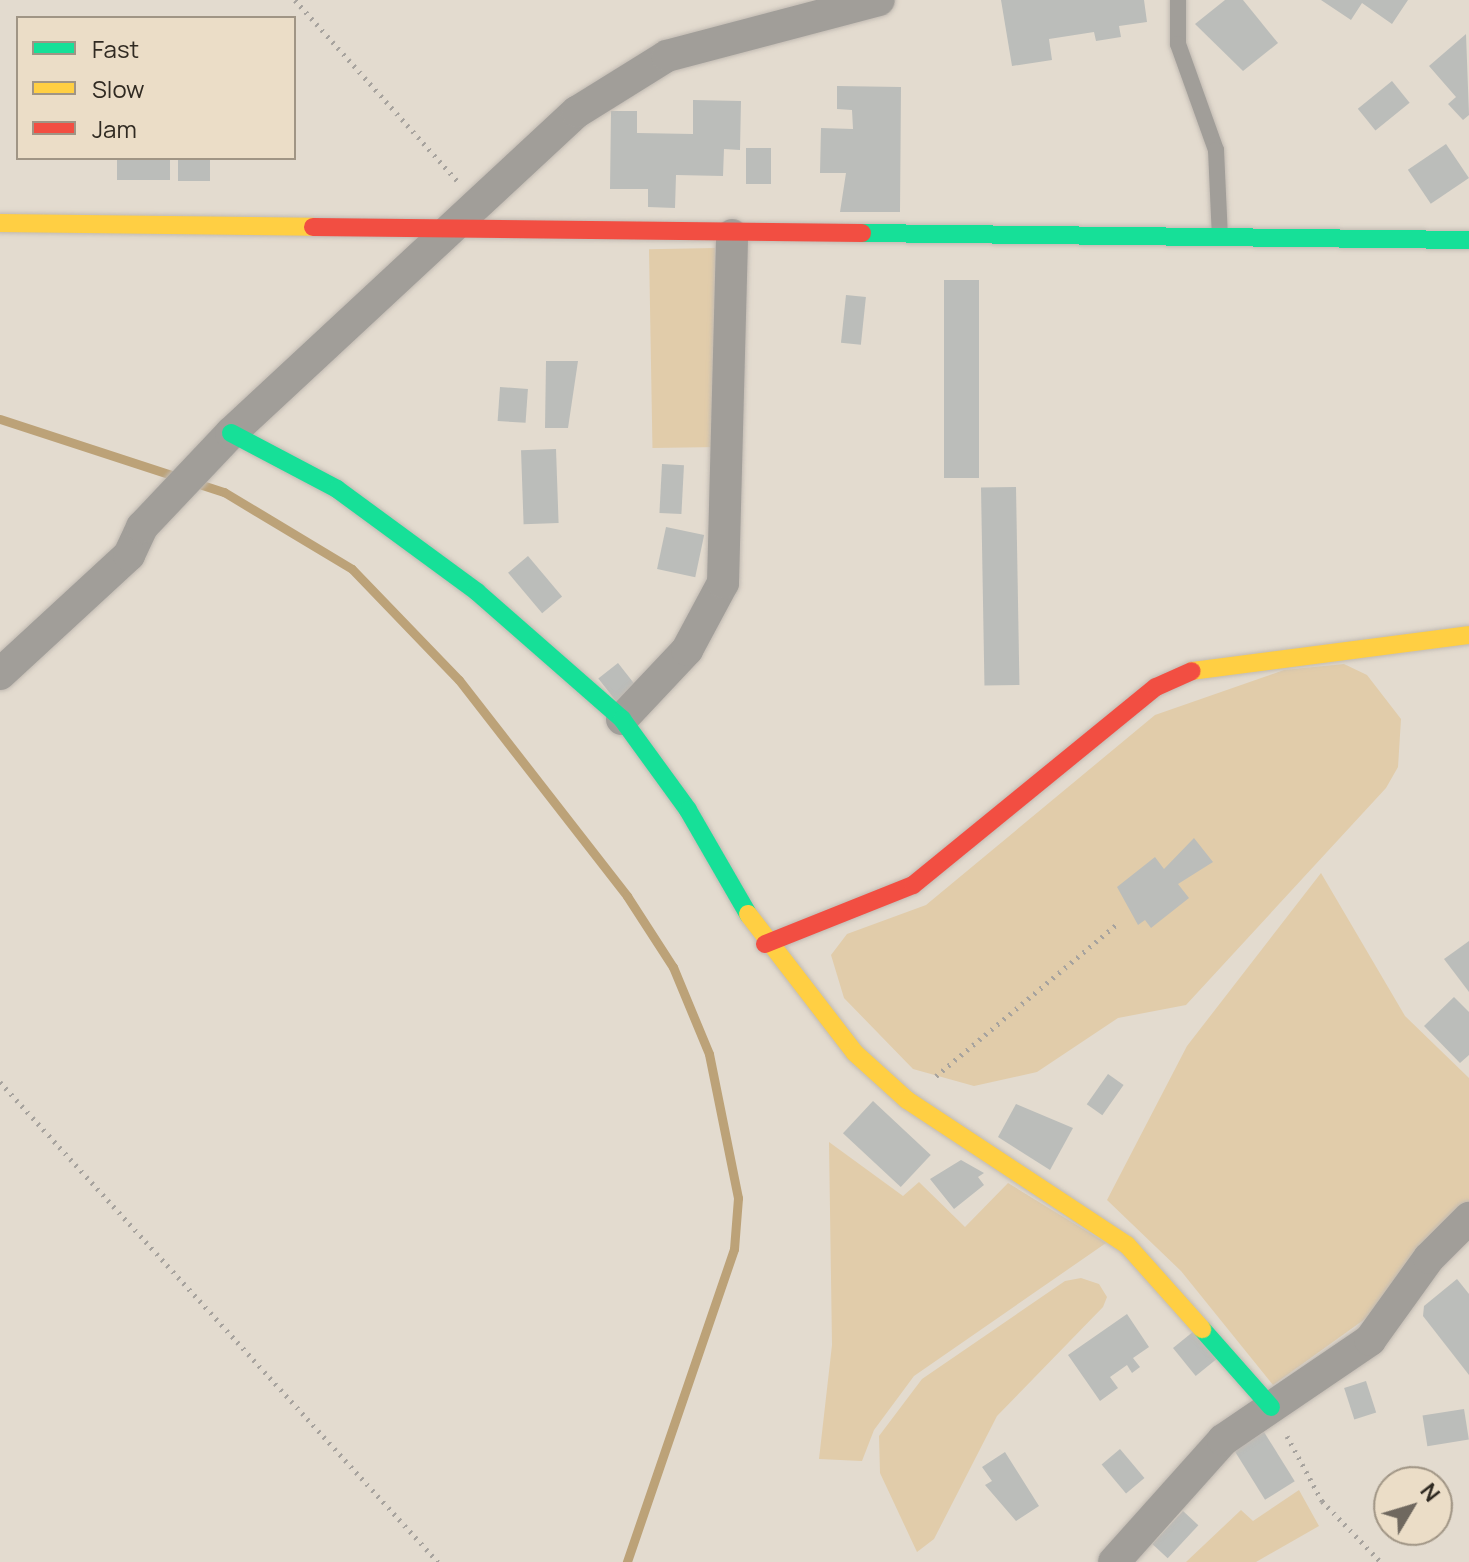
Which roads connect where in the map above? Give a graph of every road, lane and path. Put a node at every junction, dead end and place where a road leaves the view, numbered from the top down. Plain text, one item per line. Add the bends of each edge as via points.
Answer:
1 (295, 0) edge
2 (879, 0) edge
3 (1178, 0) edge
4 (476, 202) junction
5 (0, 223) edge
6 (445, 228) junction
7 (732, 235) junction
8 (1220, 239) junction
9 (1469, 240) edge
10 (231, 433) junction
11 (1469, 635) edge
12 (0, 674) edge
13 (622, 719) junction
14 (1116, 925) dead end
15 (765, 944) junction
16 (0, 1082) edge
17 (907, 1100) junction
18 (1469, 1218) edge
19 (1271, 1407) junction
20 (438, 1562) edge
21 (1114, 1562) edge
22 (1381, 1562) edge

1 - 4 path
2 - 4 street via 667,56 577,112
3 - 8 lane via 1178,44 1216,150
4 - 6 street
5 - 6 street
6 - 7 street
6 - 10 street
7 - 8 street
7 - 13 street via 723,583 687,650
8 - 9 street
10 - 12 street via 142,527 129,555
10 - 13 street via 337,489 477,592
11 - 15 street via 1196,669 1156,687 913,885
13 - 15 street via 688,810
14 - 17 path
15 - 17 street via 855,1053
16 - 20 path
17 - 19 street via 1127,1245
18 - 19 street via 1429,1258 1370,1340
19 - 21 street via 1223,1440
19 - 22 path via 1322,1501

